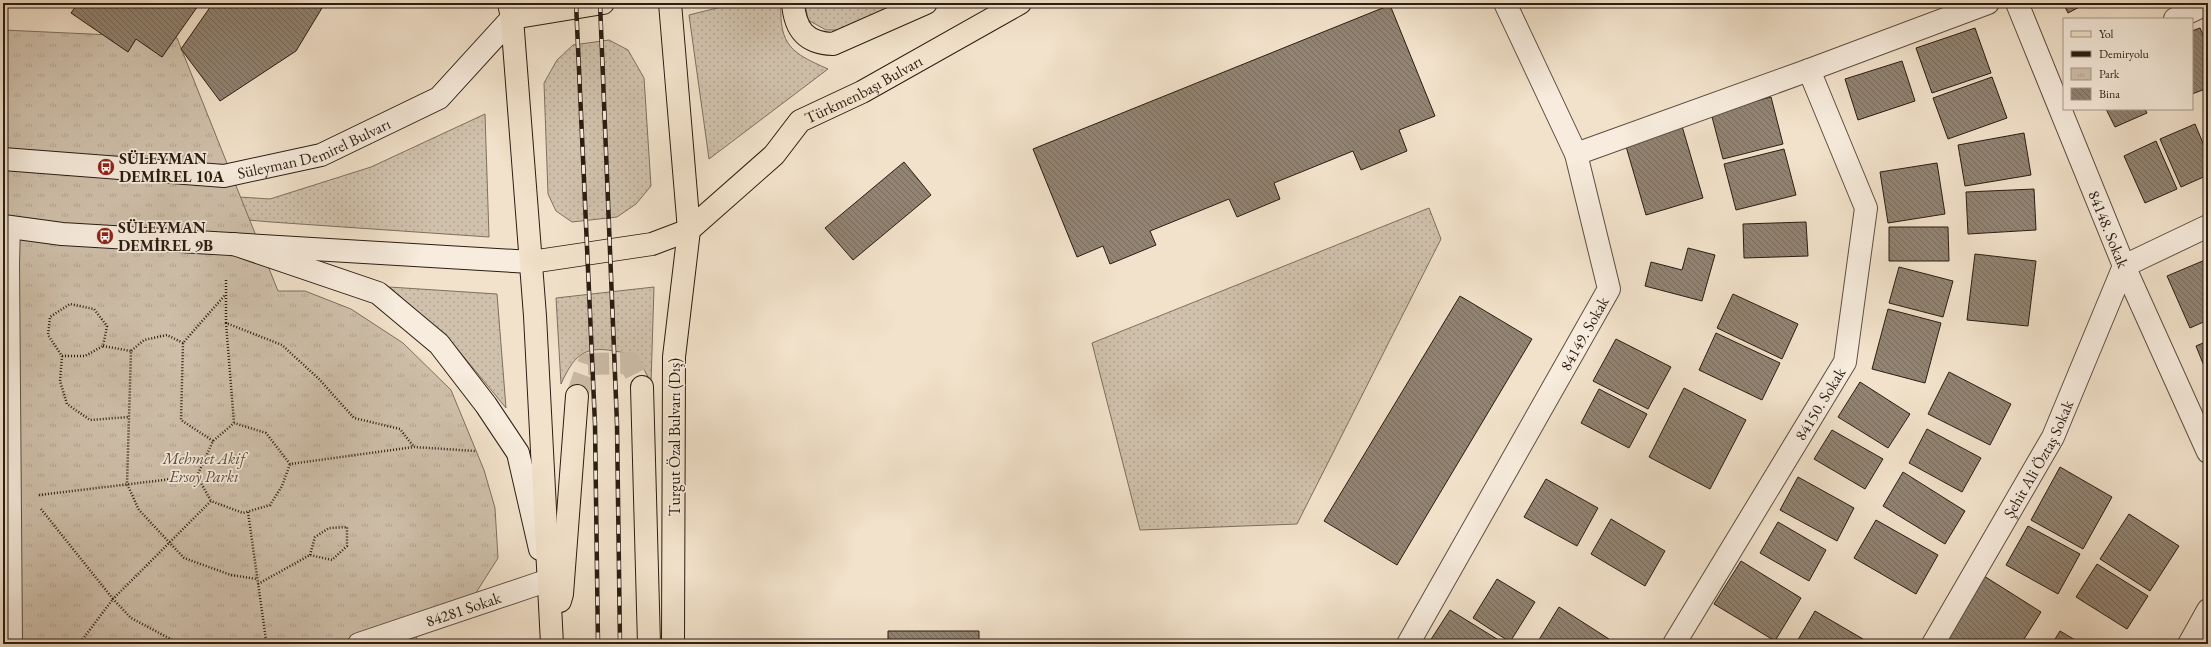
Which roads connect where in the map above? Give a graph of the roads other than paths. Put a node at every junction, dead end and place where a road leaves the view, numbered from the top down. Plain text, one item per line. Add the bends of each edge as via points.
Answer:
1 (603, 3) edge
2 (670, 3) edge
3 (793, 3) edge
4 (926, 3) edge
5 (1020, 3) edge
6 (1505, 3) edge
7 (1988, 3) edge
8 (2017, 3) edge
9 (2208, 3) edge
10 (511, 10) edge
11 (2176, 18) edge
12 (1809, 70) junction
13 (2057, 76) edge
14 (2063, 93) edge
15 (2069, 110) edge
16 (1576, 154) junction
17 (3, 159) edge
18 (2208, 226) edge
19 (6, 227) edge
20 (689, 230) junction
21 (234, 244) junction
22 (531, 262) junction
23 (2124, 266) junction
24 (642, 387) tunnel mouth
25 (577, 396) tunnel mouth
26 (2206, 442) edge
27 (7, 581) edge
28 (546, 581) junction
29 (2208, 610) edge
30 (551, 620) junction
31 (11, 644) edge
32 (359, 644) edge
33 (552, 644) edge
34 (649, 644) edge
35 (673, 644) edge
36 (1408, 644) edge
37 (1674, 644) edge
38 (1933, 644) edge
39 (2189, 644) edge

1 - 10 main road
2 - 20 main road, Turgut Özal Bulvarı (Dış)
3 - 4 main road via 794,16 803,35 818,44 833,44
5 - 20 main road, Türkmenbaşı Bulvarı via 862,92 800,120 774,155
6 - 16 street, 84149. Sokak
7 - 12 street
8 - 13 street, 84148. Sokak
9 - 11 street
10 - 17 street, Süleyman Demirel Bulvarı via 439,98 321,155 224,176
10 - 22 main road
12 - 16 street
12 - 37 street, 84150. Sokak via 1866,208 1845,362
13 - 14 street, 84148. Sokak
15 - 23 street, 84148. Sokak
16 - 36 street, 84149. Sokak via 1609,289
18 - 23 street
19 - 21 street via 62,234
19 - 27 street via 21,497
20 - 22 main road via 652,244
20 - 35 main road, Turgut Özal Bulvarı (Dış) via 674,357
21 - 22 street
21 - 28 street via 378,293 439,344 486,405 518,453 538,534
22 - 30 main road
23 - 26 street, 84148. Sokak
23 - 38 street, Şehit Ali Öztaş Sokak via 2053,437
24 - 34 main road
25 - 30 main road via 562,594
27 - 31 street
28 - 30 street
28 - 32 street, 84281 Sokak
29 - 39 street
30 - 33 main road

